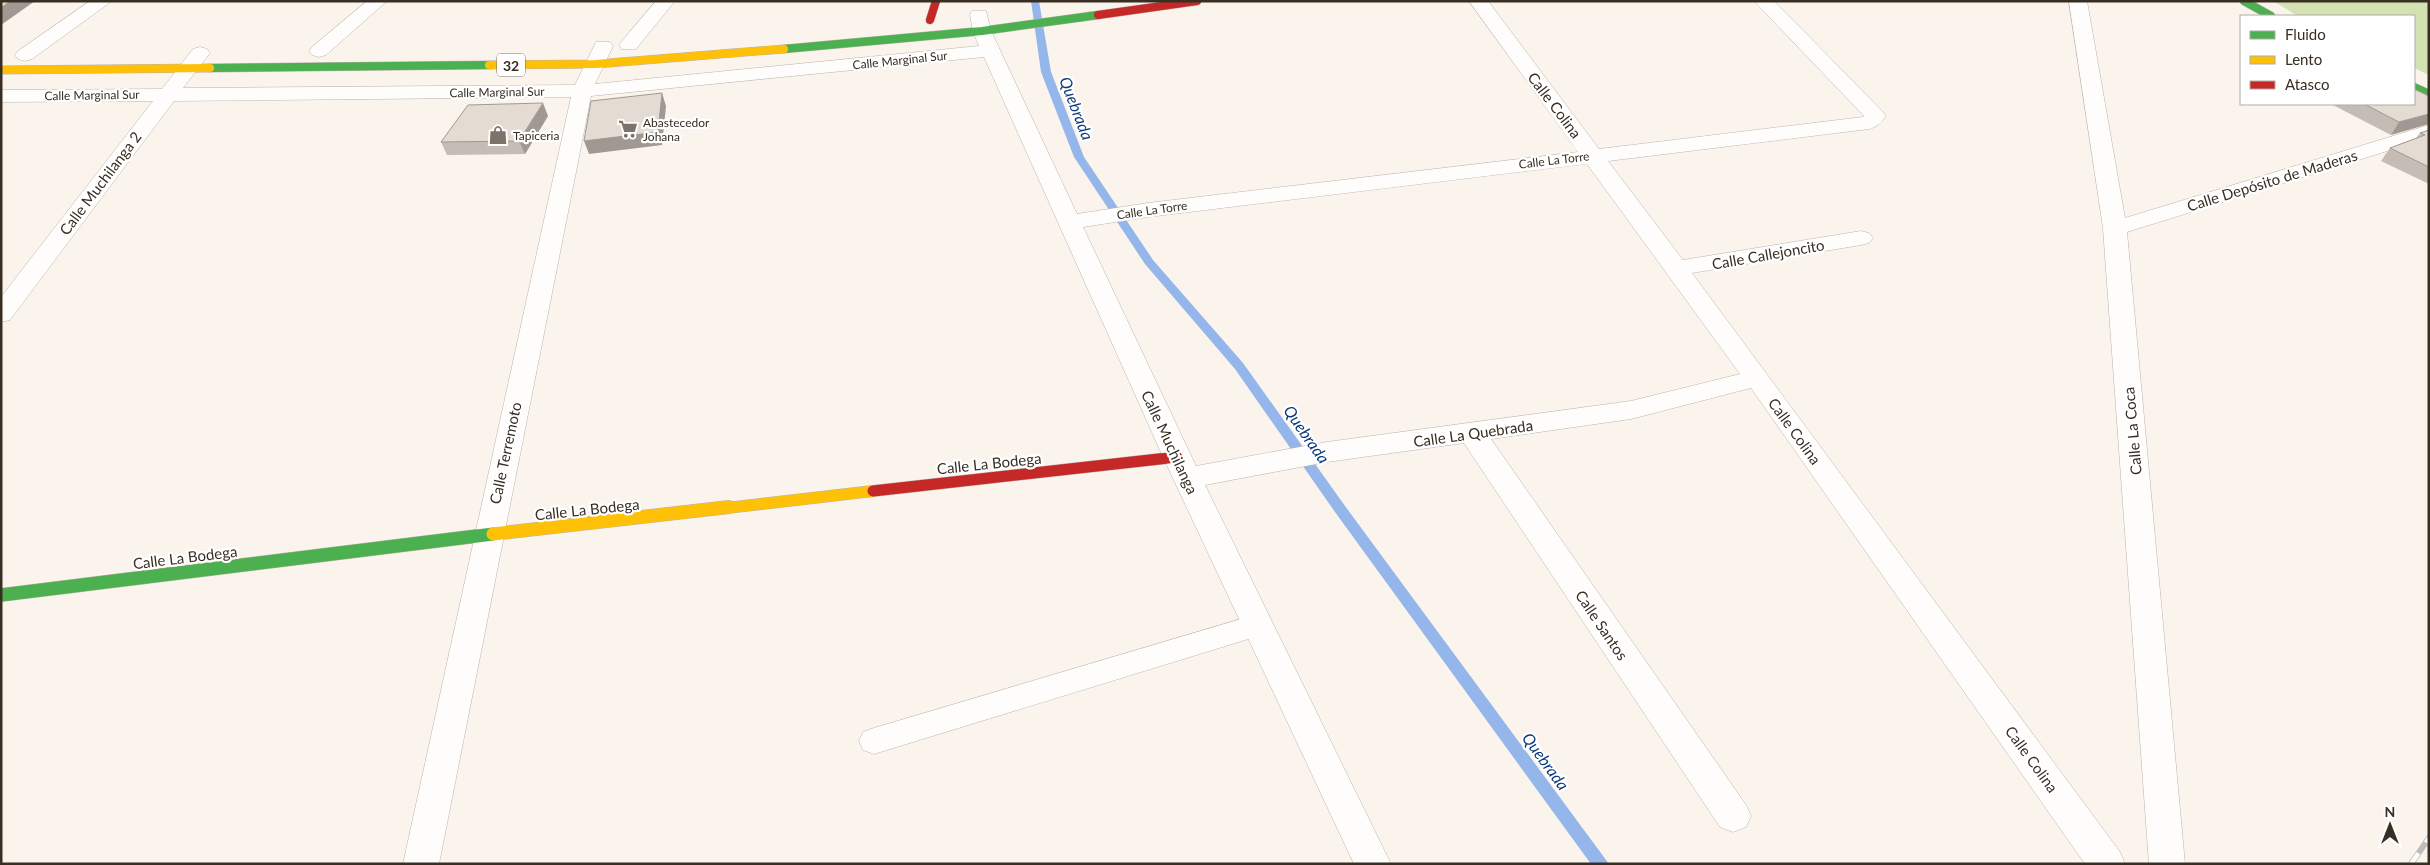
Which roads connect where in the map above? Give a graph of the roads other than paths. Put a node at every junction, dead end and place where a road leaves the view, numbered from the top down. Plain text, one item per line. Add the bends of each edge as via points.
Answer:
1 (102, 1) edge
2 (378, 1) edge
3 (666, 1) edge
4 (936, 1) edge
5 (1197, 1) edge
6 (1478, 1) edge
7 (1763, 1) edge
8 (2078, 1) edge
9 (2244, 1) edge
10 (2269, 15) edge
11 (930, 20) dead end
12 (983, 25) junction
13 (648, 43) dead end
14 (609, 49) junction
15 (314, 51) joint
16 (338, 51) dead end
17 (45, 54) dead end
18 (17, 55) joint
19 (194, 57) junction
20 (1, 70) edge
21 (2415, 87) edge
22 (582, 91) junction
23 (2429, 94) edge
24 (167, 95) junction
25 (1, 96) edge
26 (2429, 131) edge
27 (1592, 155) junction
28 (1081, 220) junction
29 (2115, 228) junction
30 (1861, 238) dead end
31 (1675, 269) junction
32 (1, 314) edge
33 (1757, 378) junction
34 (1472, 433) junction
35 (1182, 468) junction
36 (488, 535) junction
37 (1, 595) edge
38 (1258, 625) junction
39 (874, 742) dead end
40 (1733, 816) dead end
41 (420, 864) edge
42 (1373, 864) edge
43 (2108, 864) edge
44 (2167, 864) edge

1 - 18 street
2 - 15 street
3 - 14 street, Calle Terremoto
4 - 11 main road
5 - 12 main road, 32 via 1019,26
6 - 27 street, Calle Colina
7 - 27 street, Calle La Torre via 1876,116 1869,123
8 - 29 street, Calle La Coca
9 - 10 main road
12 - 14 main road, 32 via 725,55
12 - 22 street, Calle Marginal Sur
12 - 28 street, Calle Muchilanga
13 - 14 main road, 32
14 - 19 main road, 32
14 - 22 street, Calle Terremoto
15 - 16 main road
17 - 18 main road
19 - 20 main road, 32
19 - 24 street, Calle Muchilanga 2
21 - 23 main road
22 - 24 street, Calle Marginal Sur
22 - 36 street, Calle Terremoto
24 - 25 street, Calle Marginal Sur
24 - 32 street, Calle Muchilanga 2
26 - 29 street, Calle Depósito de Maderas
27 - 28 street, Calle La Torre
27 - 31 street, Calle Colina
28 - 35 street, Calle Muchilanga
29 - 44 street, Calle La Coca
30 - 31 street, Calle Callejoncito
31 - 33 street, Calle Colina
33 - 34 street, Calle La Quebrada via 1631,410
33 - 43 street, Calle Colina
34 - 35 street, Calle La Quebrada via 1245,466
34 - 40 street, Calle Santos
35 - 36 main road, Calle La Bodega
35 - 38 street, Calle Muchilanga
36 - 37 main road, Calle La Bodega
36 - 41 street, Calle Terremoto
38 - 39 lane
38 - 42 street, Calle Muchilanga

